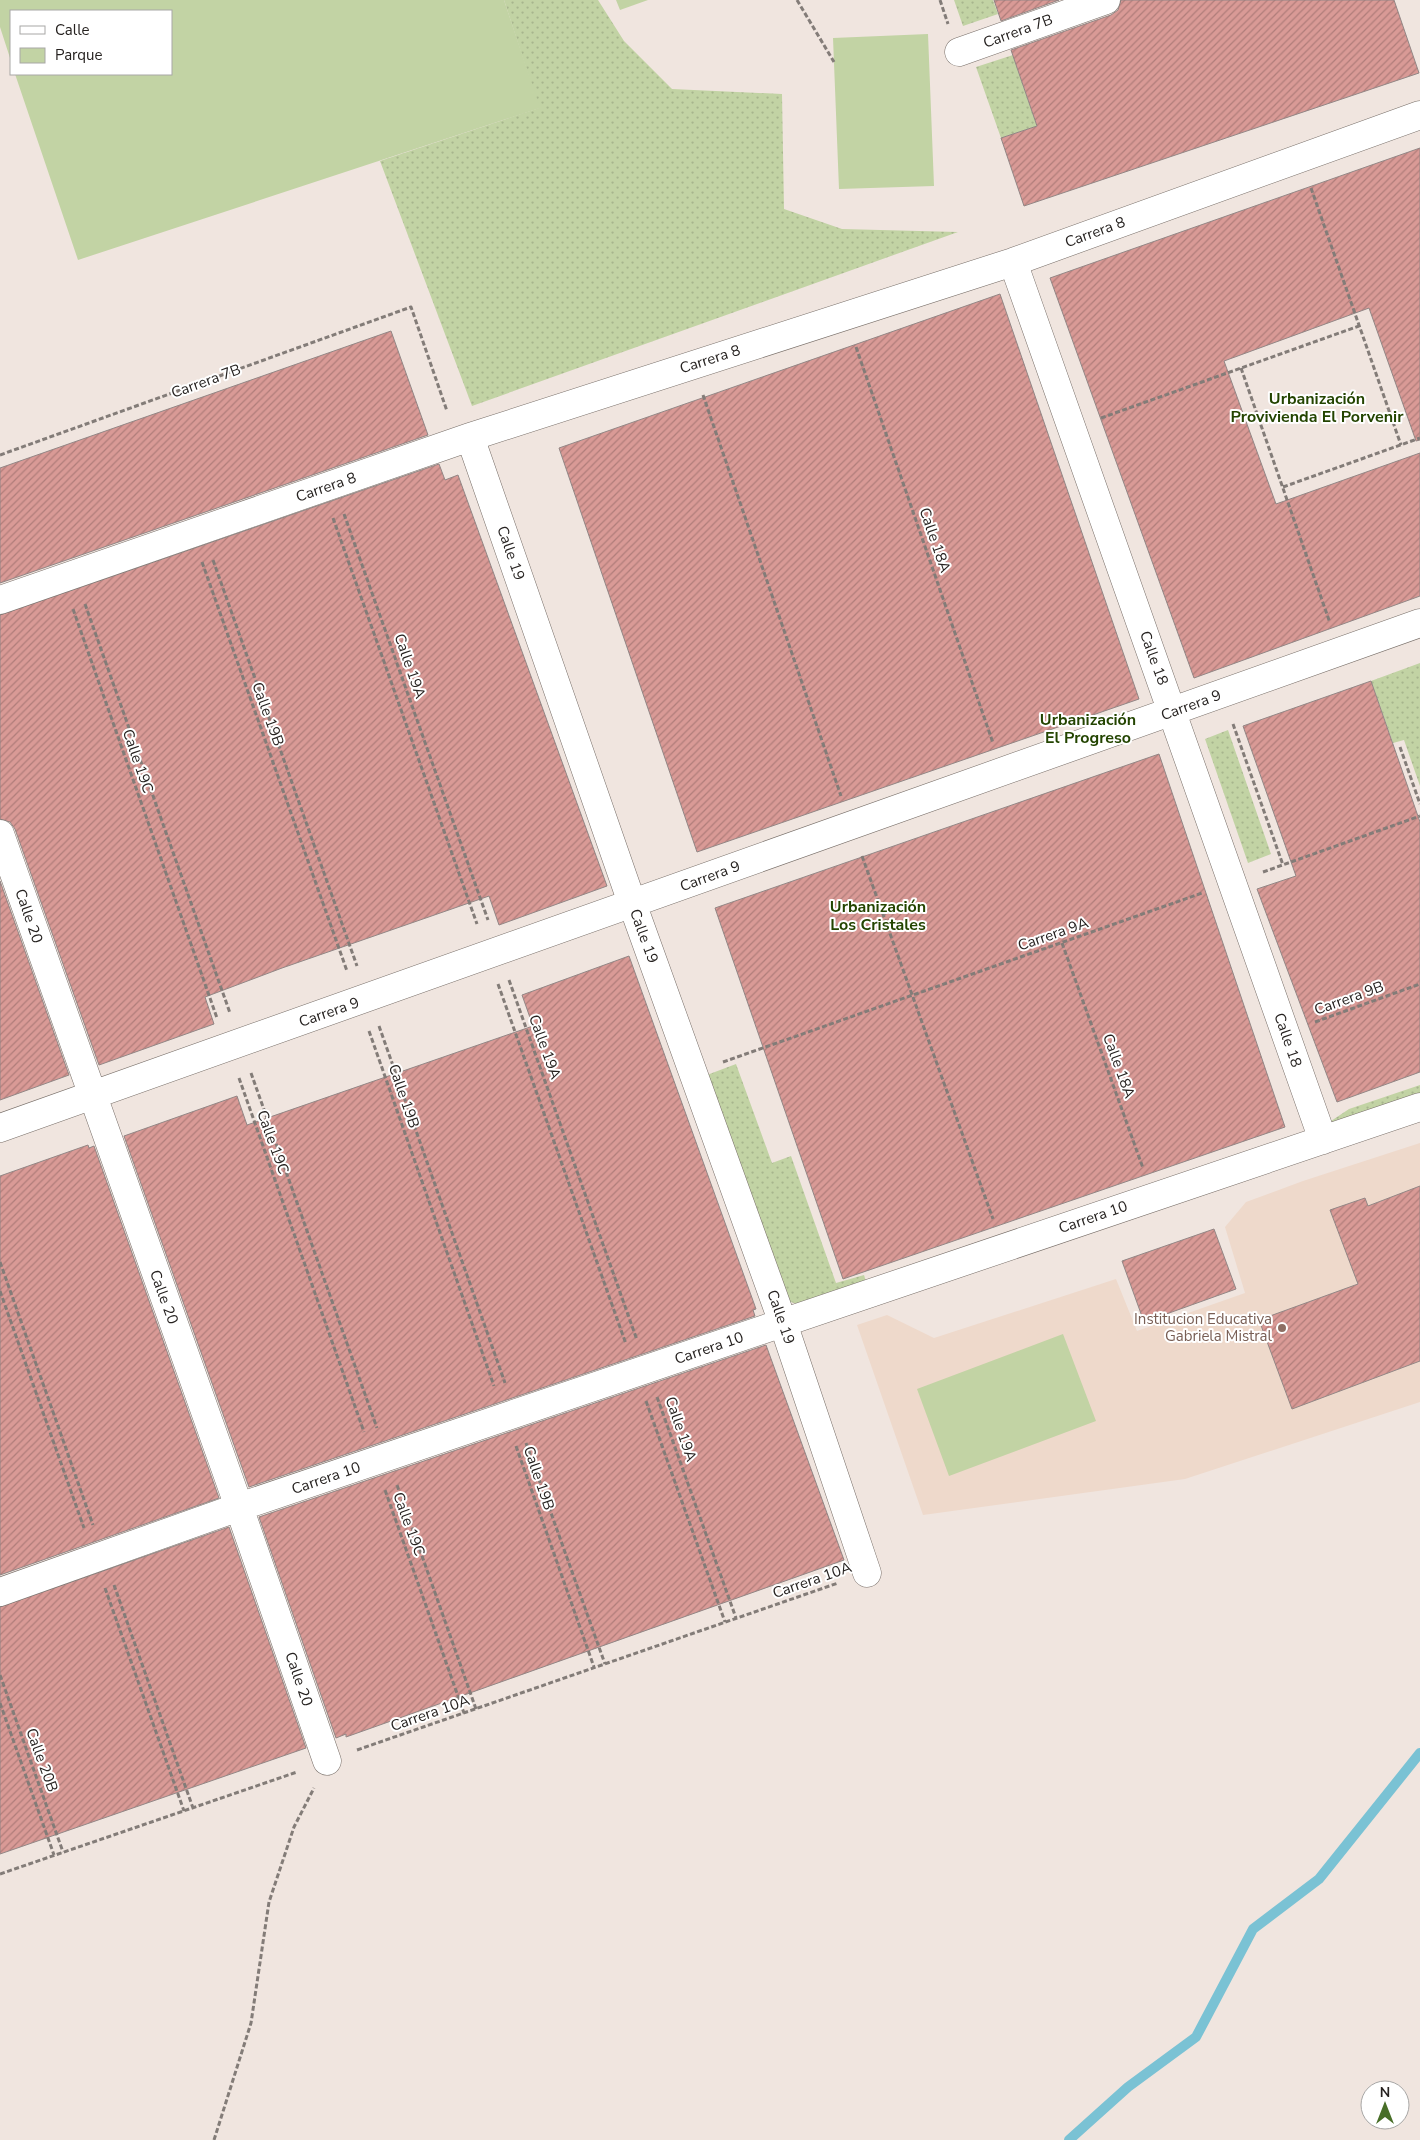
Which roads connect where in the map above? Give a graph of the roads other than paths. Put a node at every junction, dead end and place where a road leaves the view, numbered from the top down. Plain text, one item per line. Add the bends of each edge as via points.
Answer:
1 (1106, 0) edge
2 (959, 52) dead end
3 (1420, 115) edge
4 (1013, 262) junction
5 (470, 436) junction
6 (0, 600) edge
7 (1420, 623) edge
8 (1172, 711) junction
9 (0, 834) edge
10 (632, 903) junction
11 (92, 1096) junction
12 (1420, 1107) edge
13 (0, 1128) edge
14 (1323, 1140) junction
15 (783, 1323) junction
16 (240, 1507) junction
17 (866, 1573) road end
18 (0, 1592) edge
19 (327, 1761) road end

1 - 2 street, Carrera 7B
3 - 4 street, Carrera 8
4 - 5 street, Carrera 8
4 - 8 street, Calle 18
5 - 6 street, Carrera 8
5 - 10 street, Calle 19
7 - 8 street, Carrera 9
8 - 10 street, Carrera 9
8 - 14 street, Calle 18
9 - 11 street, Calle 20
10 - 11 street, Carrera 9
10 - 15 street, Calle 19
11 - 13 street, Carrera 9
11 - 16 street, Calle 20
12 - 14 street, Carrera 10
14 - 15 street, Carrera 10
15 - 16 street, Carrera 10
15 - 17 street, Calle 19
16 - 18 street, Carrera 10
16 - 19 street, Calle 20

